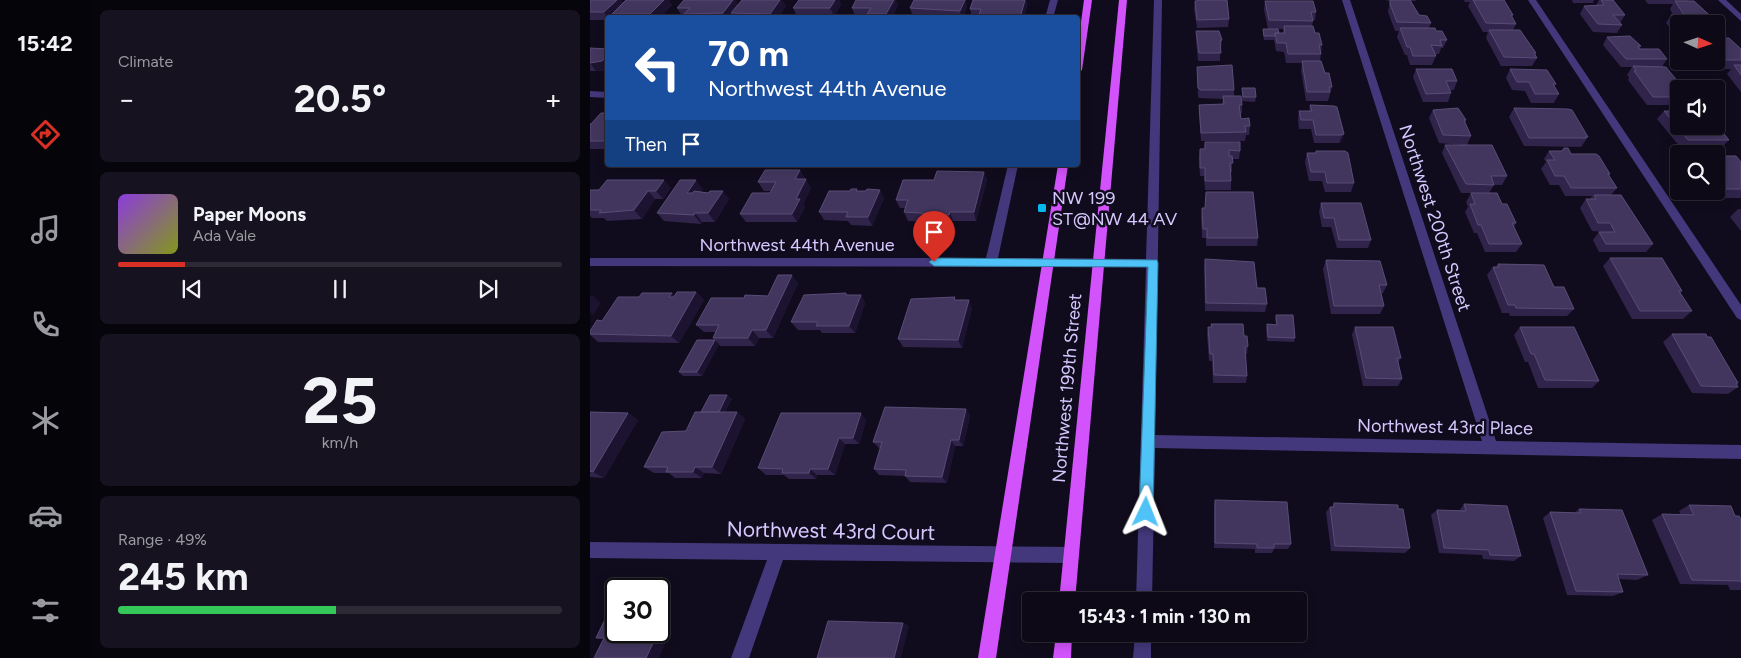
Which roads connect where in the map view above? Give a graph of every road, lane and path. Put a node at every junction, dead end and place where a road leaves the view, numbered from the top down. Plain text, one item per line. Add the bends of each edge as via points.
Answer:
1 (1054, 0) edge
2 (1088, 0) edge
3 (1123, 0) edge
4 (1158, 0) edge
5 (1346, 0) edge
6 (1532, 0) edge
7 (1722, 0) edge
8 (1050, 15) edge
9 (1741, 19) edge
10 (1080, 56) edge
11 (590, 94) edge
12 (605, 95) edge
13 (1014, 167) edge
14 (1063, 167) edge
15 (590, 262) edge
16 (991, 262) junction
17 (1048, 263) junction
18 (1099, 263) junction
19 (1153, 263) junction
20 (1741, 315) edge
21 (1148, 440) junction
22 (1491, 446) junction
23 (1741, 452) edge
24 (590, 550) edge
25 (778, 552) junction
26 (1004, 554) junction
27 (1071, 555) junction
28 (1068, 592) edge
29 (1144, 592) edge
30 (1063, 642) edge
31 (1143, 642) edge
32 (740, 658) edge
33 (987, 658) edge
34 (1062, 658) edge
35 (1142, 658) edge

1 - 8 street
2 - 10 main road
3 - 18 main road, Northwest 199th Street
4 - 19 street
5 - 22 street, Northwest 200th Street
6 - 20 street
7 - 9 street
11 - 12 street
13 - 16 street
14 - 17 main road, Northwest 199th Street
15 - 16 street, Northwest 44th Avenue
16 - 17 street, Northwest 44th Avenue
17 - 18 street, Northwest 44th Avenue
17 - 26 main road, Northwest 199th Street
18 - 19 street, Northwest 44th Avenue
18 - 27 main road, Northwest 199th Street
19 - 21 street
21 - 22 street, Northwest 43rd Place
21 - 29 street
22 - 23 street, Northwest 43rd Place
24 - 25 street, Northwest 43rd Court
25 - 26 street, Northwest 43rd Court
25 - 32 street
26 - 27 street, Northwest 43rd Court
26 - 33 main road, Northwest 199th Street
27 - 28 main road, Northwest 199th Street
30 - 34 main road
31 - 35 street

